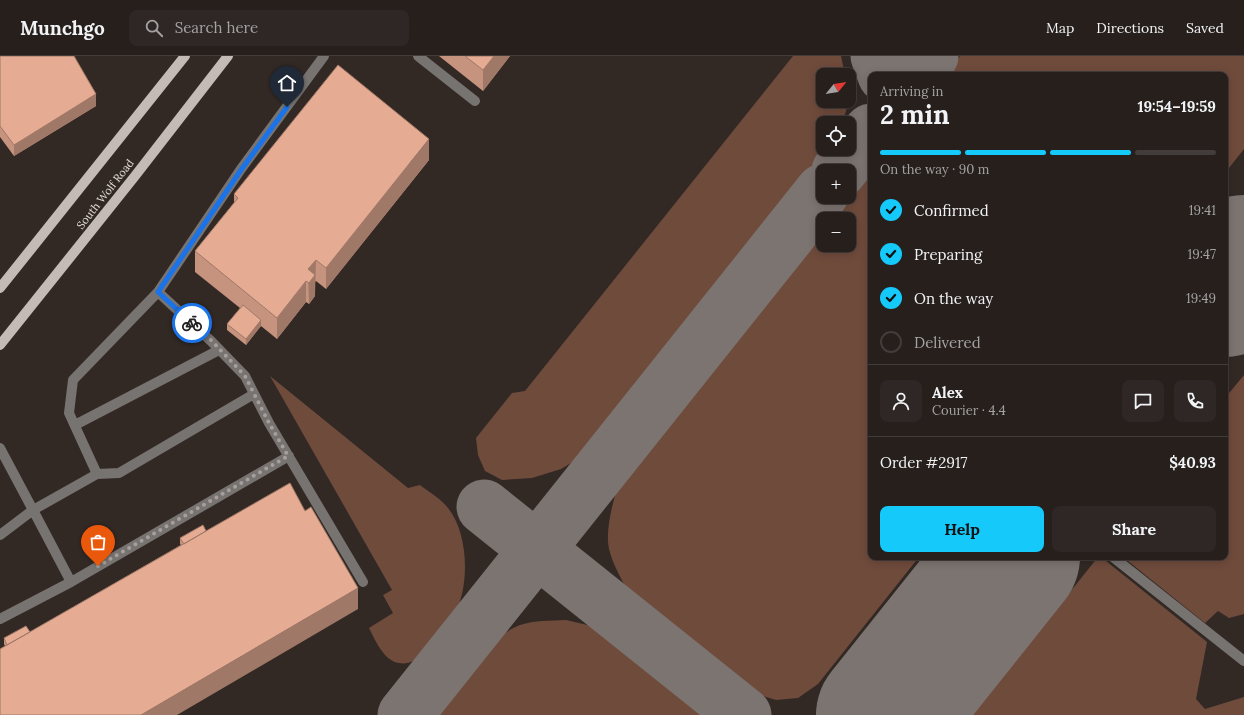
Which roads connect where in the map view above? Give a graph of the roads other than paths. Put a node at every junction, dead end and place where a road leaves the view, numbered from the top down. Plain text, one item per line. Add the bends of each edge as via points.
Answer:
1 (185, 56) edge
2 (228, 56) edge
3 (324, 56) edge
4 (418, 56) edge
5 (475, 101) dead end
6 (0, 288) edge
7 (158, 292) junction
8 (0, 345) edge
9 (219, 350) junction
10 (254, 394) junction
11 (75, 425) junction
12 (0, 448) edge
13 (288, 456) junction
14 (96, 474) junction
15 (33, 510) junction
16 (0, 535) edge
17 (1117, 560) edge
18 (71, 582) junction
19 (363, 582) dead end
20 (0, 620) edge
21 (1244, 661) edge

1 - 6 main road, South Wolf Road
2 - 8 main road, South Wolf Road
3 - 7 lane via 241,170
4 - 5 lane
7 - 9 lane
7 - 11 lane via 73,380 69,413
9 - 10 lane via 245,376
9 - 11 lane
10 - 13 lane
10 - 14 lane via 119,473
11 - 14 lane
12 - 15 lane
13 - 18 lane
13 - 19 lane
14 - 15 lane
15 - 16 lane
15 - 18 lane
17 - 21 lane
18 - 20 lane

